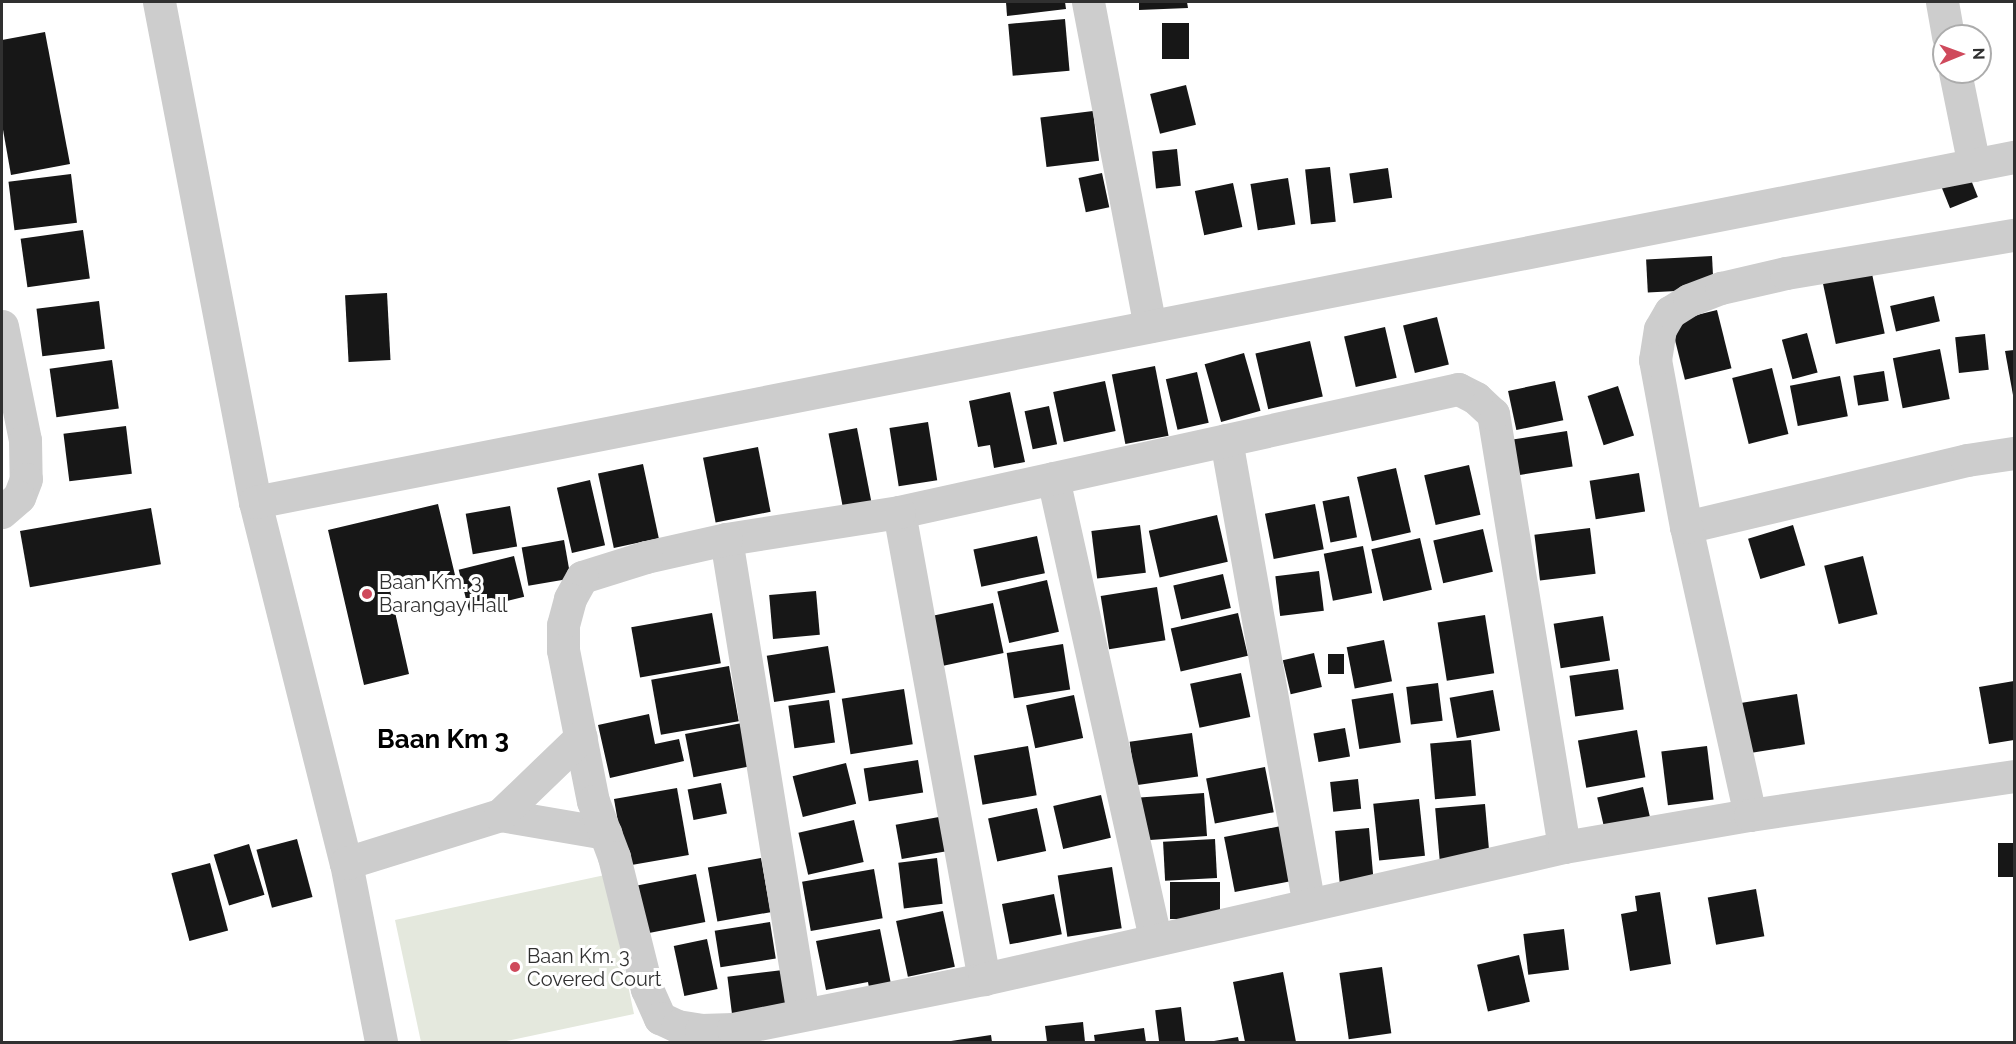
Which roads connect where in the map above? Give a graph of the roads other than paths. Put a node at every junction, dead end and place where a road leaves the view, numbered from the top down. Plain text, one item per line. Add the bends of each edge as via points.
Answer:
1 (159, 2) edge
2 (1088, 2) edge
3 (1942, 2) edge
4 (1946, 24) edge
5 (1957, 84) edge
6 (2014, 157) edge
7 (1974, 165) junction
8 (2014, 235) edge
9 (2, 326) edge
10 (1150, 326) junction
11 (1226, 440) junction
12 (2014, 453) edge
13 (1053, 478) junction
14 (255, 502) junction
15 (2, 512) edge
16 (899, 512) junction
17 (1686, 526) junction
18 (726, 539) junction
19 (581, 738) junction
20 (2014, 776) edge
21 (500, 815) junction
22 (1750, 815) junction
23 (605, 833) junction
24 (1564, 847) junction
25 (346, 863) junction
26 (1310, 905) junction
27 (1155, 939) junction
28 (984, 979) junction
29 (803, 1014) junction
30 (381, 1042) edge

1 - 14 street
2 - 10 street
3 - 4 street
5 - 7 street
6 - 7 street
7 - 10 street
8 - 17 street via 1786,273 1721,288 1670,312 1660,329 1655,360
9 - 15 street via 25,440 26,479 19,496
10 - 14 street
11 - 13 street
11 - 24 street via 1458,389 1476,398 1493,414
11 - 26 street
12 - 17 street via 1967,460
13 - 16 street
13 - 27 street
14 - 25 street
16 - 18 street
16 - 28 street
17 - 22 street
18 - 19 street via 646,557 582,577 563,624 563,650
18 - 29 street
19 - 21 street
19 - 23 street via 593,801
20 - 22 street
21 - 23 street
21 - 25 street
22 - 24 street
23 - 29 street via 630,914 647,989 660,1018 677,1026 723,1029
24 - 26 street
25 - 30 street
26 - 27 street
27 - 28 street
28 - 29 street

